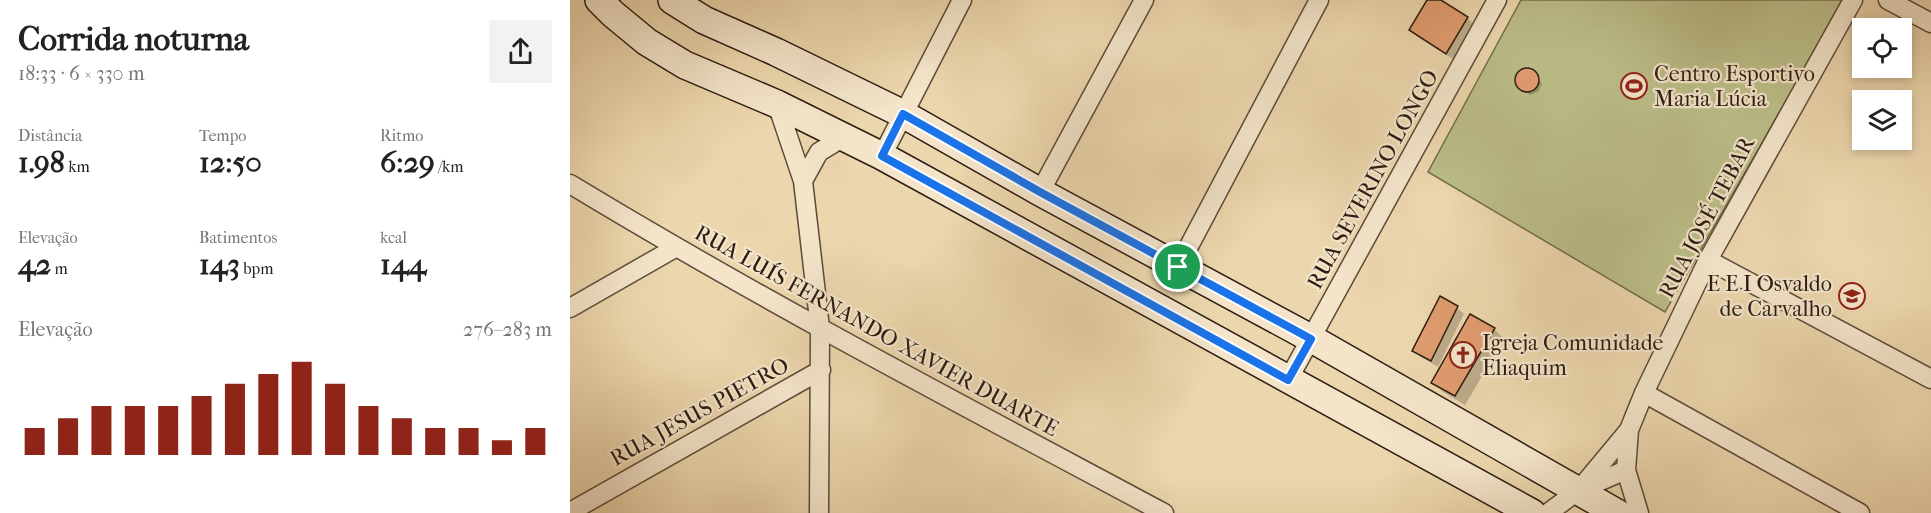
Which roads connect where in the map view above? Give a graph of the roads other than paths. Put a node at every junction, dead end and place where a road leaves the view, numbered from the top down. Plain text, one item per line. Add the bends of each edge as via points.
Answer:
1 (599, 0) edge
2 (672, 0) edge
3 (962, 0) edge
4 (1144, 0) edge
5 (1319, 0) edge
6 (1497, 0) edge
7 (1853, 0) edge
8 (1888, 0) edge
9 (1931, 23) edge
10 (777, 104) junction
11 (903, 114) junction
12 (844, 137) junction
13 (882, 156) junction
14 (803, 181) junction
15 (570, 184) edge
16 (1040, 192) junction
17 (675, 248) junction
18 (1708, 260) junction
19 (1178, 267) junction
20 (570, 308) edge
21 (820, 328) junction
22 (1311, 339) junction
23 (821, 370) junction
24 (1931, 379) edge
25 (1288, 380) junction
26 (1644, 393) junction
27 (1629, 430) junction
28 (1626, 470) junction
29 (1579, 490) junction
30 (1494, 502) edge
31 (570, 512) edge
32 (819, 513) edge
33 (1164, 513) edge
34 (1532, 513) edge
35 (1548, 513) edge
36 (1617, 513) edge
37 (1639, 513) edge
38 (1860, 513) edge

1 - 10 street via 647,42 685,65
2 - 11 street via 704,20
3 - 11 street
4 - 16 street
5 - 19 street
6 - 22 street, RUA SEVERINO LONGO
7 - 18 street, RUA JOSÉ TEBAR
8 - 9 street
10 - 12 street
10 - 14 street
11 - 13 street
11 - 16 street
12 - 13 street
12 - 14 street via 819,153
13 - 25 street
14 - 21 street
15 - 17 street, RUA LUÍS FERNANDO XAVIER DUARTE
16 - 19 street
17 - 20 street
17 - 21 street, RUA LUÍS FERNANDO XAVIER DUARTE
18 - 24 street
18 - 26 street, RUA JOSÉ TEBAR
19 - 22 street
21 - 23 street
21 - 33 street, RUA LUÍS FERNANDO XAVIER DUARTE
22 - 25 street, RUA SEVERINO LONGO
22 - 29 street
23 - 31 street, RUA JESUS PIETRO
23 - 32 street
25 - 30 street
26 - 27 street, RUA JOSÉ TEBAR
26 - 38 street
27 - 28 street, RUA JOSÉ TEBAR
27 - 29 street, RUA JOSÉ TEBAR
28 - 29 street
28 - 37 street, RUA JOSÉ TEBAR
29 - 35 street
29 - 36 street
30 - 34 street

